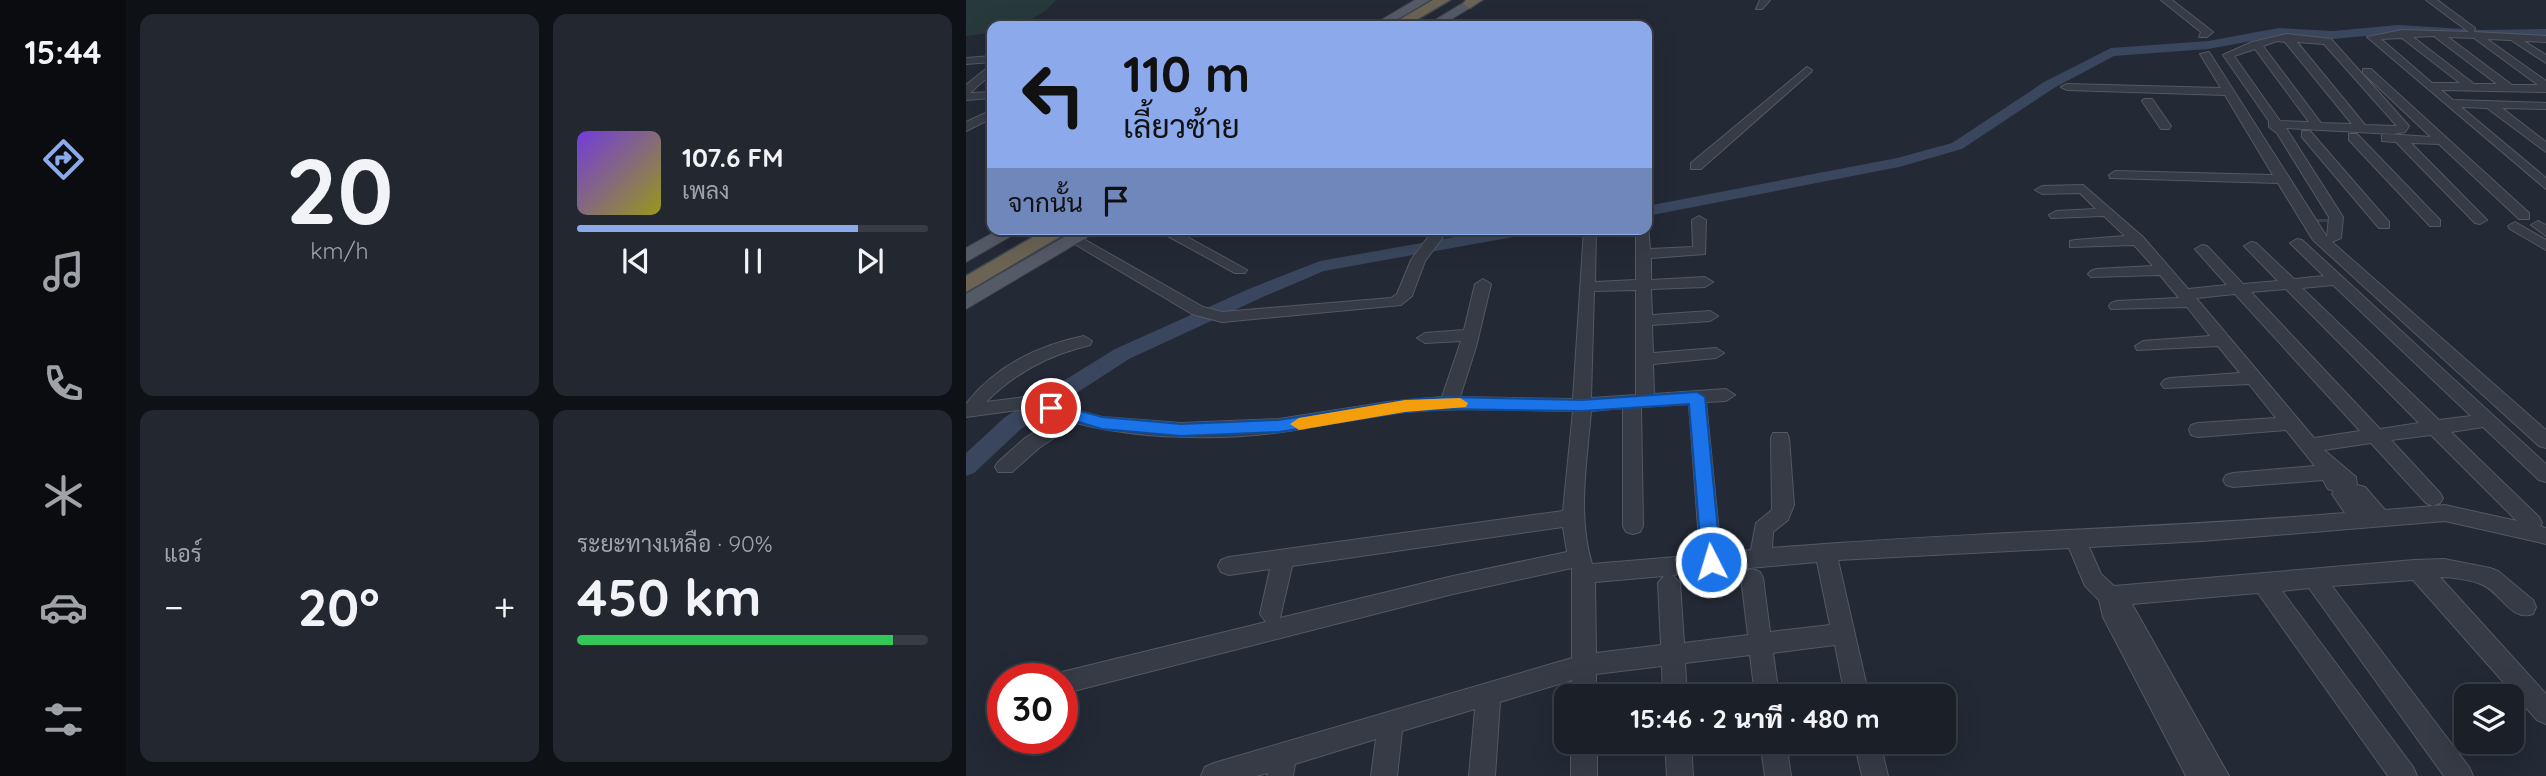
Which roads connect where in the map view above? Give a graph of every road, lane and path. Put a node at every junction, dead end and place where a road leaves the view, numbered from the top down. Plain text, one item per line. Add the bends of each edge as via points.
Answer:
1 (1453, 0) edge
2 (2166, 0) edge
3 (2431, 0) edge
4 (1435, 1) edge
5 (1471, 1) edge
6 (1389, 21) edge
7 (1402, 21) edge
8 (1416, 21) edge
9 (1429, 21) edge
10 (1439, 21) edge
11 (2402, 33) junction
12 (2203, 34) dead end
13 (2438, 34) junction
14 (2475, 34) junction
15 (2287, 37) junction
16 (2546, 39) edge
17 (2516, 40) junction
18 (2256, 44) junction
19 (2205, 54) dead end
20 (2340, 54) junction
21 (987, 59) edge
22 (2546, 60) edge
23 (966, 61) edge
24 (1807, 70) dead end
25 (987, 72) edge
26 (2430, 86) junction
27 (2067, 87) dead end
28 (2471, 87) junction
29 (2546, 87) edge
30 (2509, 88) junction
31 (966, 91) edge
32 (2230, 92) junction
33 (987, 95) edge
34 (966, 97) edge
35 (2148, 101) dead end
36 (2449, 103) junction
37 (2490, 104) junction
38 (2540, 106) edge
39 (2546, 115) edge
40 (987, 116) edge
41 (2273, 124) junction
42 (2317, 125) junction
43 (2165, 126) dead end
44 (966, 127) edge
45 (2357, 132) junction
46 (2283, 134) junction
47 (2305, 134) junction
48 (2400, 139) junction
49 (2446, 141) junction
50 (2546, 148) edge
51 (1696, 166) dead end
52 (2528, 169) junction
53 (2546, 170) edge
54 (2115, 175) dead end
55 (2282, 179) junction
56 (2546, 185) edge
57 (2042, 190) dead end
58 (2108, 212) junction
59 (2056, 215) dead end
60 (1699, 220) dead end
61 (2480, 220) dead end
62 (2435, 223) dead end
63 (2384, 225) dead end
64 (989, 235) edge
65 (1003, 235) edge
66 (1018, 235) edge
67 (1023, 235) edge
68 (1041, 235) edge
69 (1072, 235) edge
70 (1073, 235) edge
71 (1073, 235) edge
72 (1083, 235) edge
73 (1173, 235) edge
74 (1437, 235) edge
75 (1589, 235) edge
76 (1643, 235) edge
77 (2138, 240) junction
78 (2297, 243) dead end
79 (2075, 244) dead end
80 (2251, 246) dead end
81 (2546, 246) edge
82 (966, 248) edge
83 (2202, 249) dead end
84 (1643, 254) junction
85 (966, 256) edge
86 (966, 266) edge
87 (1240, 270) dead end
88 (2165, 270) junction
89 (2096, 274) dead end
90 (966, 278) edge
91 (2335, 280) junction
92 (1705, 282) dead end
93 (1483, 284) dead end
94 (1645, 284) junction
95 (966, 285) edge
96 (2288, 285) junction
97 (1587, 287) junction
98 (2238, 289) junction
99 (966, 297) edge
100 (2189, 298) junction
101 (966, 303) edge
102 (2117, 306) dead end
103 (1710, 316) dead end
104 (1645, 321) junction
105 (1471, 335) junction
106 (1425, 338) dead end
107 (2225, 340) junction
108 (1084, 341) dead end
109 (2143, 345) dead end
110 (1716, 353) dead end
111 (1647, 359) junction
112 (2256, 378) junction
113 (2170, 384) dead end
114 (1726, 396) dead end
115 (1697, 397) junction
116 (1639, 401) junction
117 (1449, 403) junction
118 (1582, 405) junction
119 (969, 411) edge
120 (1073, 416) junction
121 (2488, 420) junction
122 (2292, 423) junction
123 (2546, 424) edge
124 (2435, 428) junction
125 (2198, 430) dead end
126 (2376, 437) junction
127 (1780, 438) dead end
128 (2546, 441) edge
129 (2310, 445) junction
130 (1005, 467) dead end
131 (2546, 475) edge
132 (2233, 480) dead end
133 (2339, 480) junction
134 (2433, 498) dead end
135 (1573, 518) junction
136 (2371, 519) junction
137 (1633, 526) dead end
138 (2539, 530) edge
139 (2076, 540) junction
140 (1826, 552) junction
141 (1761, 556) junction
142 (1283, 559) junction
143 (1711, 562) junction
144 (1229, 566) dead end
145 (1581, 566) junction
146 (2414, 569) junction
147 (1752, 578) dead end
148 (2315, 580) junction
149 (1669, 583) dead end
150 (2264, 584) junction
151 (2110, 596) junction
152 (2525, 607) dead end
153 (1271, 614) dead end
154 (1843, 634) junction
155 (1761, 644) junction
156 (1672, 655) junction
157 (1584, 665) junction
158 (1078, 679) edge
159 (1584, 684) edge
160 (1674, 684) edge
161 (1766, 684) edge
162 (1854, 684) edge
163 (1488, 694) junction
164 (2546, 712) edge
165 (1391, 722) junction
166 (1584, 754) edge
167 (1679, 754) edge
168 (1775, 754) edge
169 (1870, 754) edge
170 (1282, 765) edge
171 (1214, 776) edge
172 (1384, 776) edge
173 (1482, 776) edge
174 (1584, 776) edge
175 (1680, 776) edge
176 (1778, 776) edge
177 (1875, 776) edge
178 (2200, 776) edge
179 (2216, 776) edge
180 (2404, 776) edge
181 (2460, 776) edge

1 - 8 highway
2 - 12 street via 2208,32
3 - 14 street
4 - 6 main road
4 - 7 highway
5 - 9 highway
5 - 10 main road
11 - 13 street
11 - 26 street via 2372,37
11 - 28 street
13 - 14 street
13 - 30 street
14 - 17 street
14 - 29 street
15 - 18 street
15 - 20 street via 2322,39
15 - 45 street
16 - 17 street
17 - 22 street
18 - 41 street via 2228,55
18 - 42 street
19 - 32 street
20 - 45 street via 2404,128
20 - 49 street via 2360,64
21 - 23 street
24 - 51 street
25 - 31 street
26 - 28 street
26 - 36 street
27 - 32 street
28 - 30 street
29 - 30 street
32 - 55 street
33 - 34 street
35 - 43 street
36 - 37 street
36 - 52 street
37 - 38 street
37 - 50 street
38 - 39 street
40 - 44 street
41 - 42 street
41 - 46 street
42 - 45 street
45 - 47 street
45 - 48 street
45 - 62 street
46 - 47 street
46 - 123 street via 2334,238
47 - 63 street
48 - 49 street
48 - 61 street
49 - 81 street
52 - 53 street
52 - 56 street
54 - 55 street
55 - 128 street via 2321,239
57 - 58 street via 2083,189
58 - 59 street
58 - 77 street
60 - 84 street via 1700,251
64 - 82 main road
65 - 85 main road
66 - 86 highway
67 - 86 highway
68 - 90 highway
69 - 95 highway
70 - 99 main road
71 - 101 main road
72 - 74 street via 1198,311 1222,317 1395,302 1404,296 1419,260
73 - 87 street
75 - 97 street
76 - 84 street
77 - 79 street
77 - 88 street
78 - 91 street
80 - 96 street
83 - 98 street
84 - 94 street
88 - 89 street
88 - 100 street
91 - 96 street
91 - 121 street
92 - 94 street
93 - 105 street
94 - 97 street
94 - 104 street
96 - 98 street
96 - 124 street
97 - 118 street
98 - 100 street
98 - 126 street
100 - 102 street
100 - 107 street
103 - 104 street
104 - 111 street
105 - 106 street
105 - 117 street
107 - 109 street
107 - 112 street
108 - 119 street via 1055,346 992,386
110 - 111 street
111 - 116 street
112 - 113 street
112 - 122 street
114 - 115 street
115 - 116 street
115 - 143 street
116 - 118 street
116 - 137 street
117 - 118 street
117 - 120 street via 1279,426 1208,429 1119,425
118 - 135 street
119 - 120 street via 1025,403
120 - 130 street
121 - 124 street
121 - 131 street
122 - 125 street
122 - 129 street
124 - 126 street
124 - 138 street
126 - 129 street
126 - 134 street
127 - 141 street via 1784,505 1763,528
129 - 133 street
132 - 133 street
133 - 136 street
135 - 142 street
135 - 145 street
136 - 138 street via 2445,513
136 - 139 street
139 - 140 street
139 - 151 street via 2093,580
140 - 141 street
140 - 154 street
141 - 143 street
142 - 144 street
142 - 153 street
143 - 145 street
145 - 157 street
145 - 158 street via 1453,585
146 - 148 street
146 - 152 street via 2444,568 2490,577
146 - 164 street
147 - 155 street
148 - 150 street
148 - 181 street
149 - 156 street
150 - 151 street
150 - 180 street
151 - 178 street via 2111,610
151 - 179 street via 2127,613
154 - 155 street
154 - 162 street
155 - 156 street
155 - 161 street
156 - 157 street
156 - 160 street
157 - 159 street
157 - 163 street
163 - 165 street
163 - 173 street
165 - 170 street
165 - 172 street
166 - 174 street
167 - 175 street
168 - 176 street
169 - 177 street
170 - 171 street

